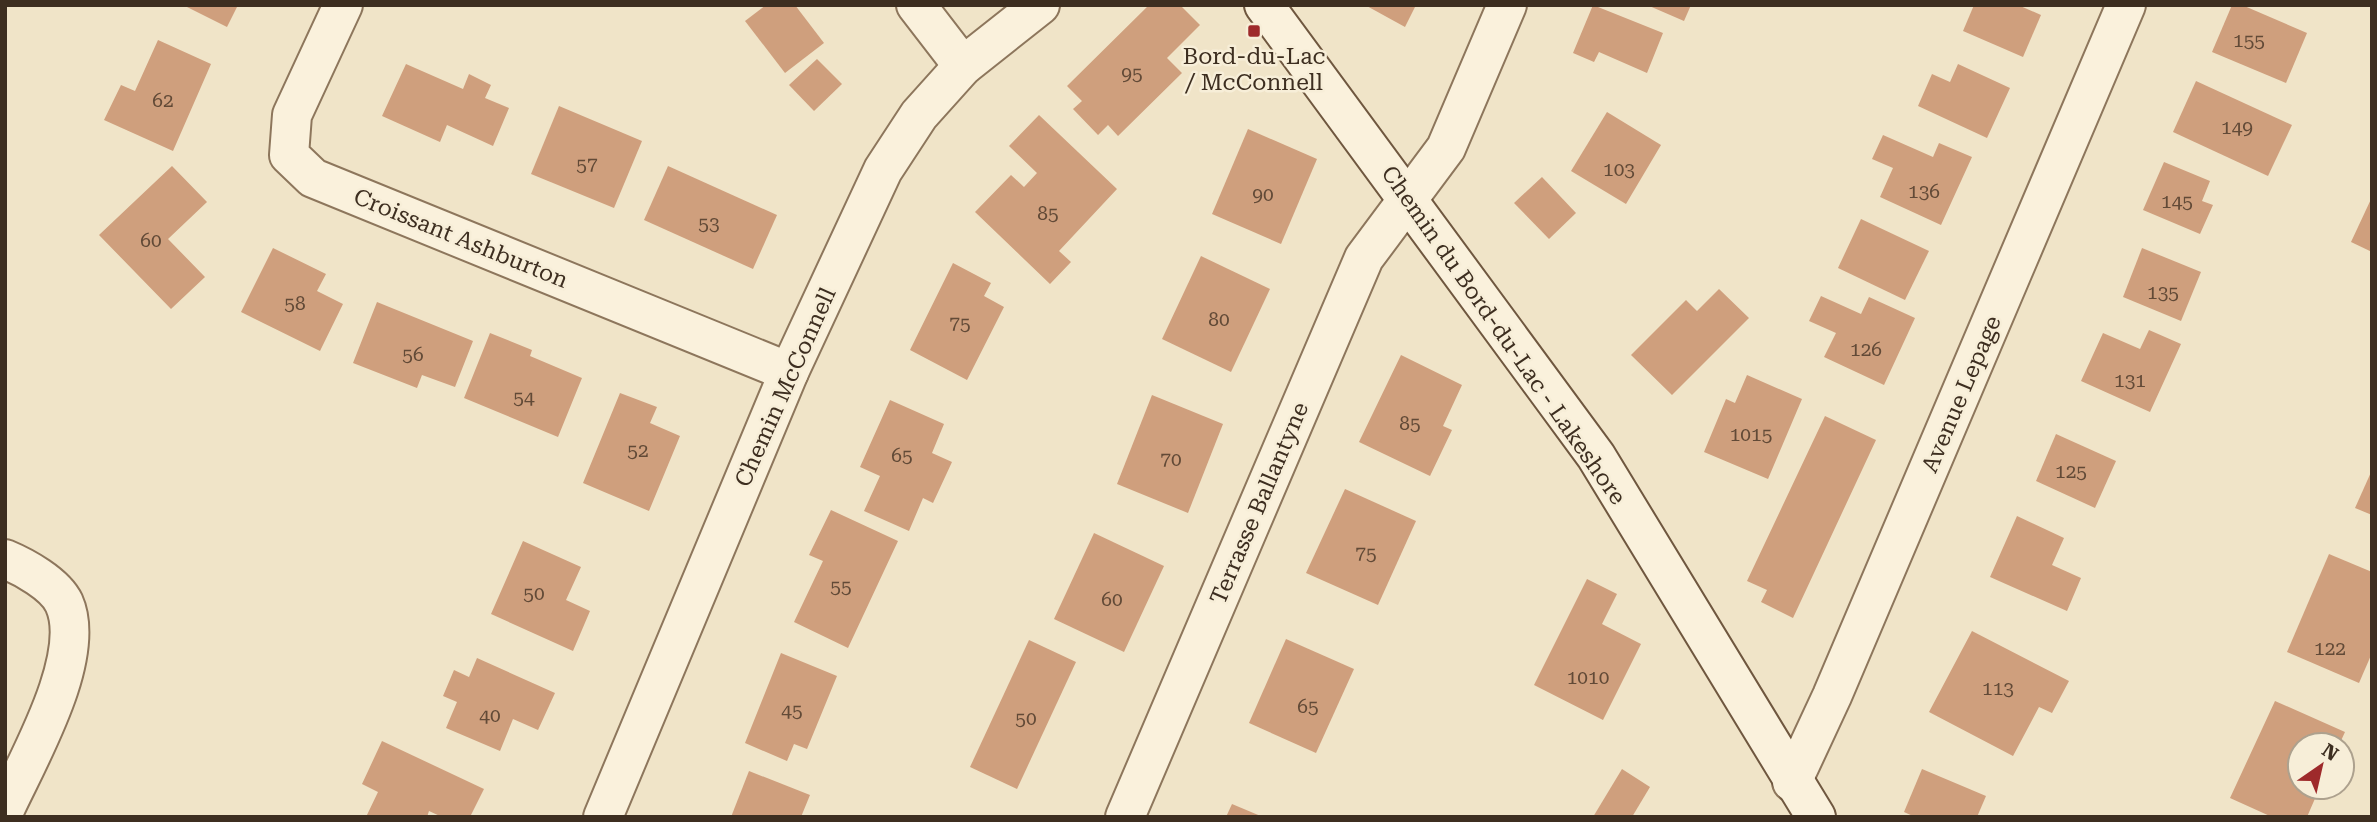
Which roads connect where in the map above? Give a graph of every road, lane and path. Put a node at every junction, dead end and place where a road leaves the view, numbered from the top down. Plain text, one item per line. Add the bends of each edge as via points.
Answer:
1 (343, 5) edge
2 (916, 5) edge
3 (1040, 5) edge
4 (1264, 5) edge
5 (1507, 5) edge
6 (2126, 5) edge
7 (963, 66) junction
8 (1408, 198) junction
9 (789, 372) junction
10 (5, 559) edge
11 (1793, 782) junction
12 (5, 809) edge
13 (603, 817) edge
14 (1125, 817) edge
15 (1816, 817) edge

1 - 9 street, Croissant Ashburton via 292,115 289,155 313,178
2 - 7 street
3 - 7 street, Chemin McConnell
4 - 8 street, Chemin du Bord-du-Lac - Lakeshore
5 - 8 street, Terrasse Ballantyne via 1446,148
6 - 11 street, Avenue Lepage
7 - 9 street, Chemin McConnell via 919,115 883,170
8 - 11 street, Chemin du Bord-du-Lac - Lakeshore via 1596,456
8 - 14 street, Terrasse Ballantyne via 1364,258
9 - 13 street, Chemin McConnell
10 - 12 street via 31,570 64,602 72,639 63,678
11 - 15 street, Chemin du Bord-du-Lac - Lakeshore

